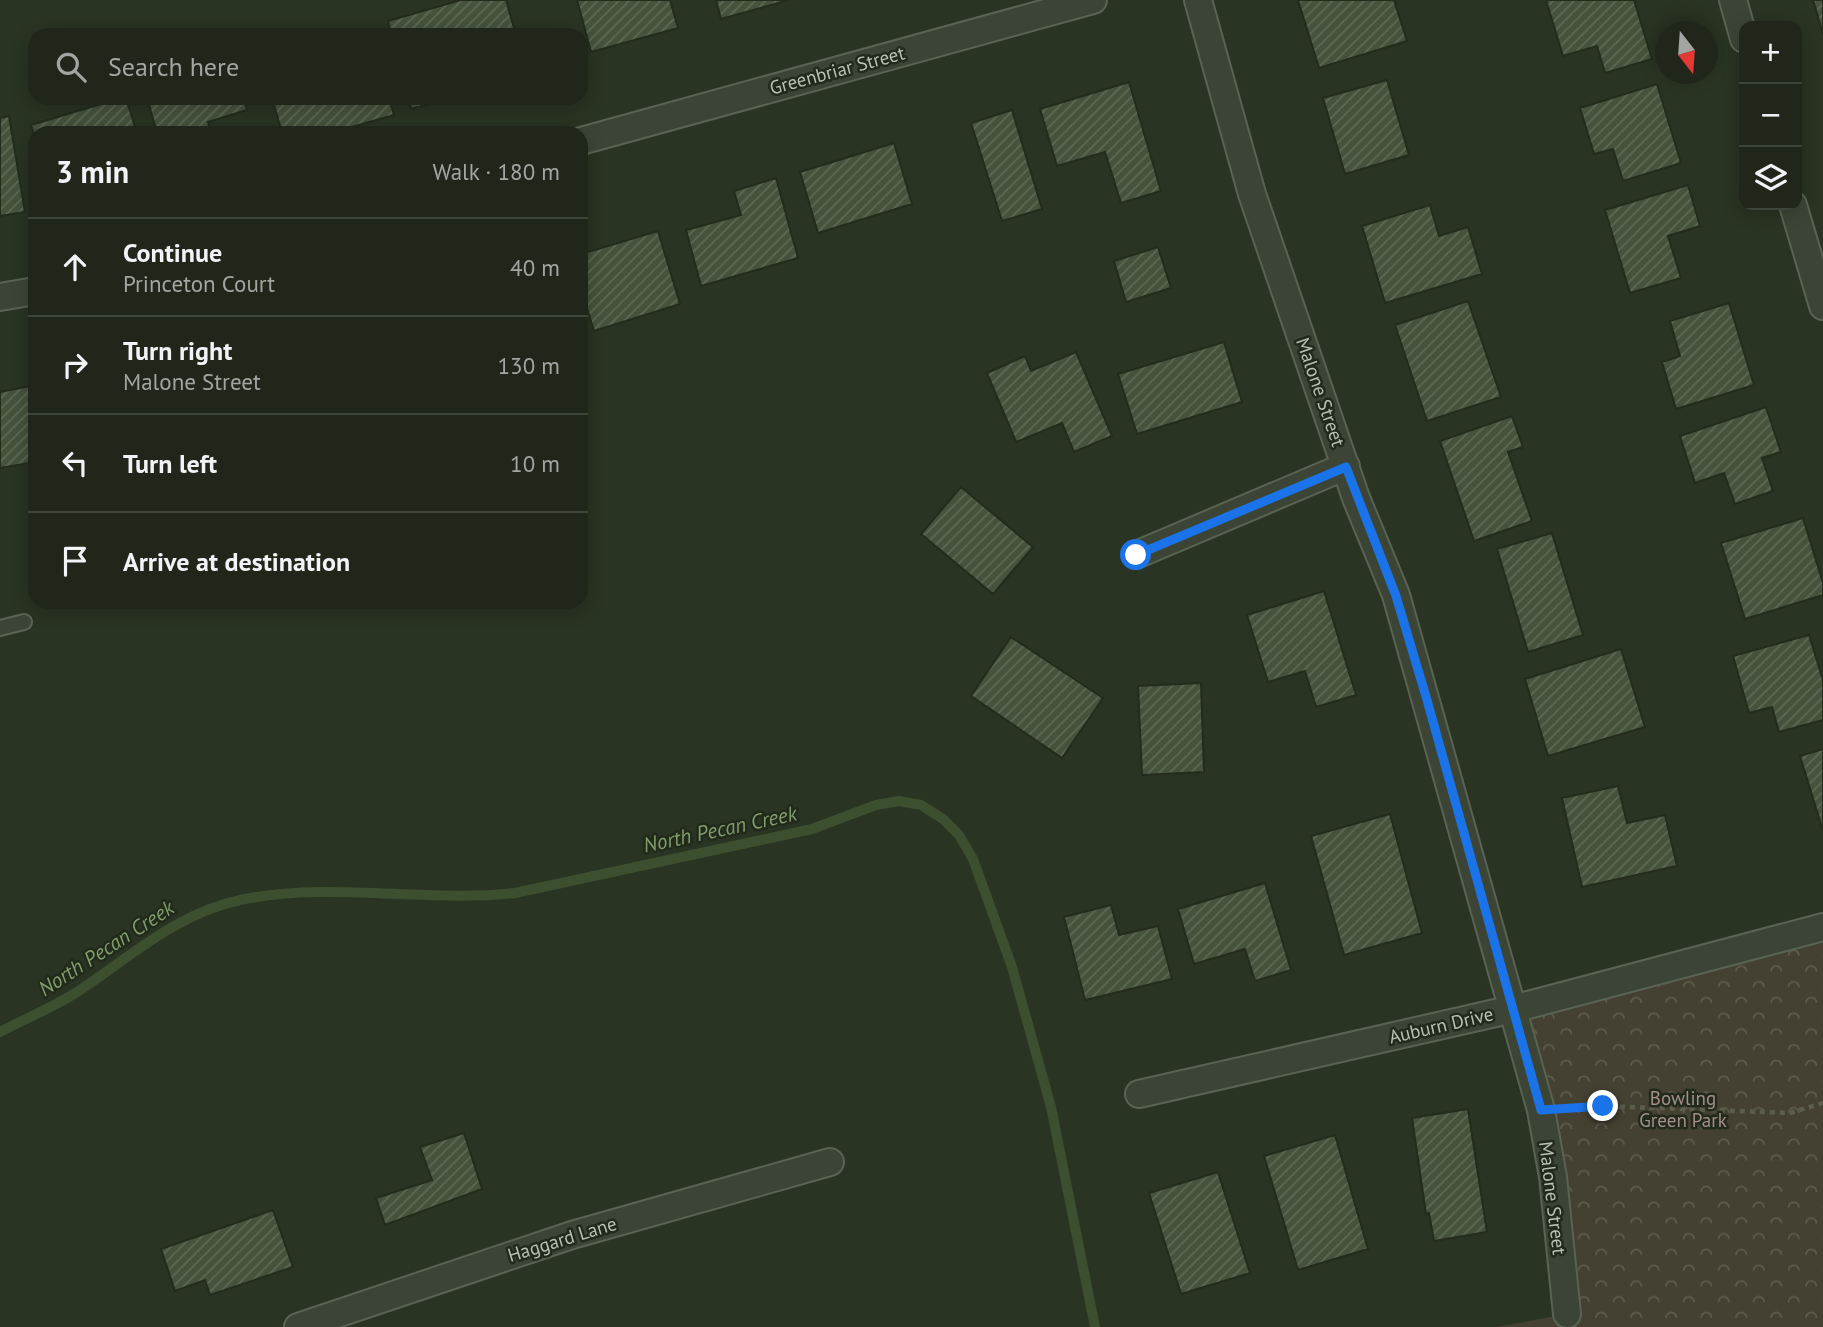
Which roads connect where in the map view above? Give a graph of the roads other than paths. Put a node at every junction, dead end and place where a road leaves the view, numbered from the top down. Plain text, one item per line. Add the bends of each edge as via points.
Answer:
1 (1093, 0) edge
2 (1198, 0) edge
3 (1733, 0) edge
4 (1739, 21) edge
5 (588, 139) edge
6 (1794, 210) edge
7 (28, 292) edge
8 (0, 297) edge
9 (1823, 306) edge
10 (1346, 467) junction
11 (1136, 555) dead end
12 (24, 622) dead end
13 (0, 628) edge
14 (1823, 927) edge
15 (1513, 1009) junction
16 (1139, 1094) dead end
17 (830, 1162) dead end
18 (1567, 1314) dead end
19 (298, 1327) edge

1 - 5 street, Greenbriar Street
2 - 10 street, Malone Street via 1252,194
3 - 4 street
6 - 9 street
7 - 8 street
10 - 11 street
10 - 15 street, Malone Street via 1400,608
12 - 13 lane
14 - 15 street, Auburn Drive
15 - 16 street, Auburn Drive
15 - 18 street, Malone Street via 1541,1110 1553,1177
17 - 19 street, Haggard Lane via 572,1235

